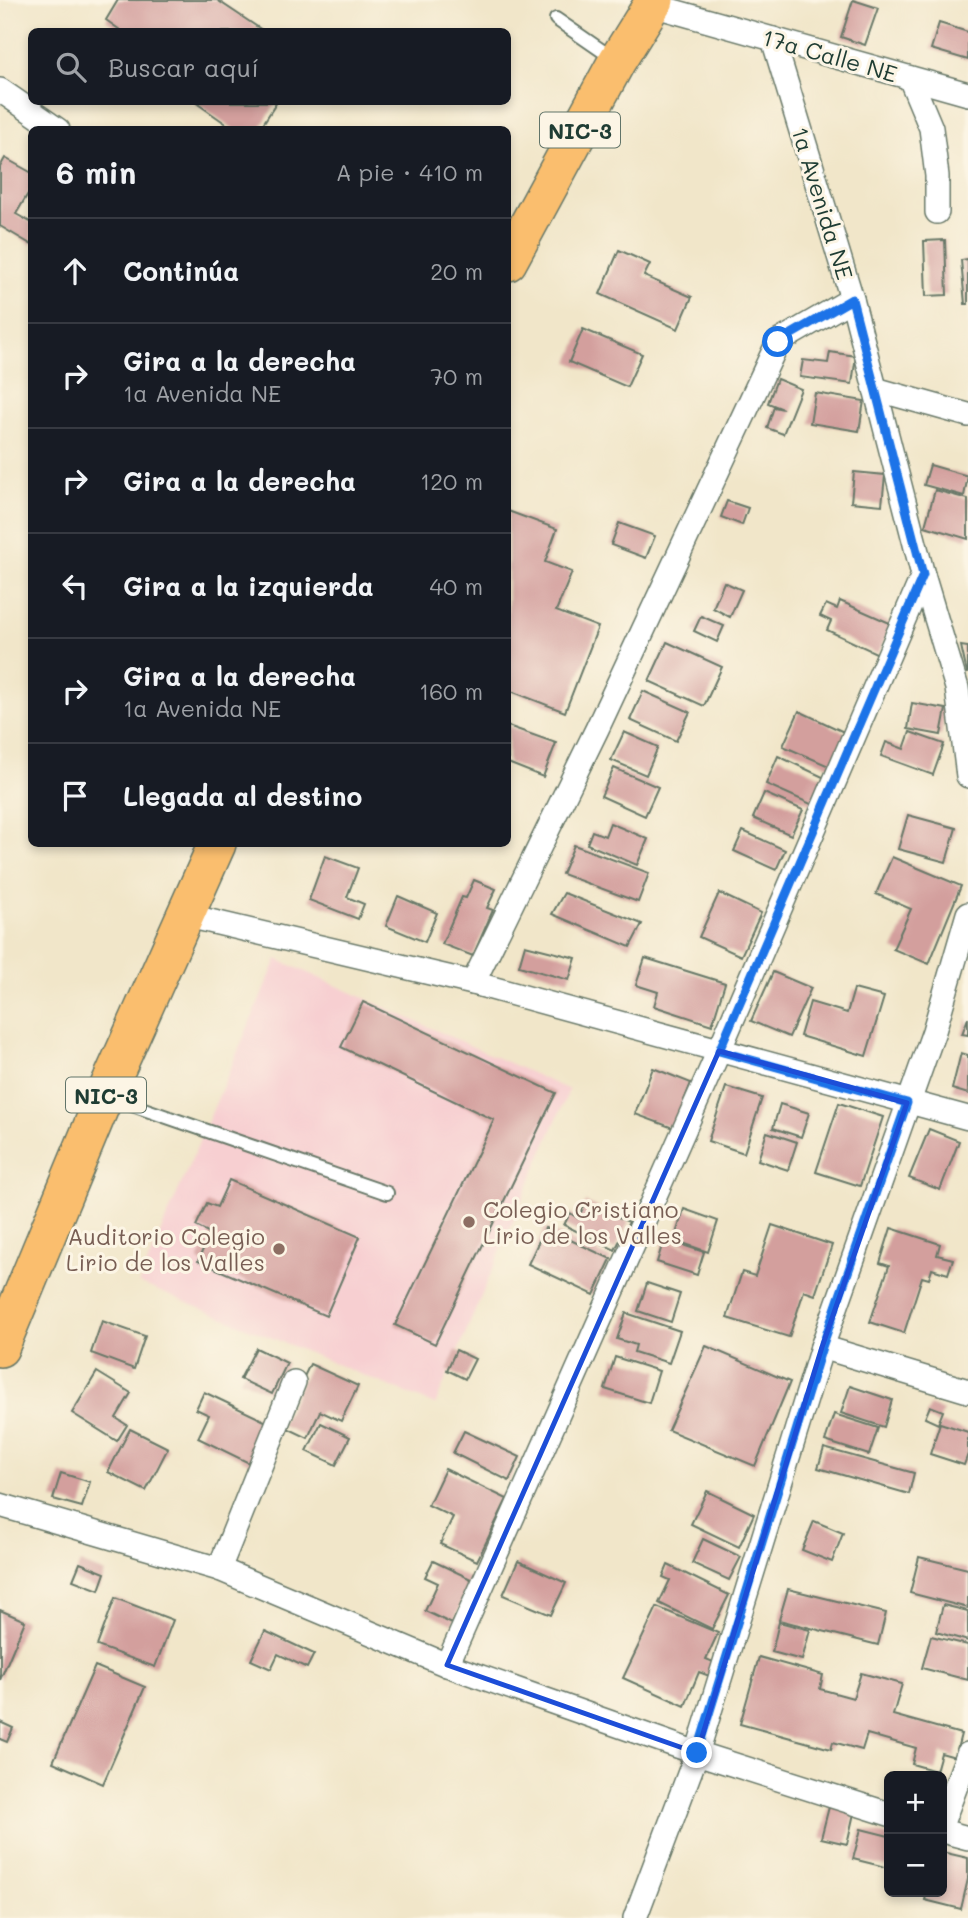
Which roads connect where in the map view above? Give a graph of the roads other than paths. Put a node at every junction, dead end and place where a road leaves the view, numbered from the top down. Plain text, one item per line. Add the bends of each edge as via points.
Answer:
1 (653, 2) edge
2 (555, 19) dead end
3 (774, 39) junction
4 (617, 61) junction
5 (910, 78) junction
6 (0, 90) edge
7 (968, 94) edge
8 (52, 126) edge
9 (937, 212) dead end
10 (511, 256) edge
11 (852, 299) junction
12 (875, 389) junction
13 (968, 415) edge
14 (923, 575) junction
15 (968, 776) edge
16 (216, 847) edge
17 (968, 914) edge
18 (184, 915) junction
19 (473, 983) junction
20 (719, 1051) junction
21 (105, 1096) junction
22 (907, 1103) junction
23 (968, 1118) edge
24 (387, 1193) dead end
25 (822, 1347) junction
26 (0, 1348) edge
27 (294, 1382) dead end
28 (968, 1391) edge
29 (0, 1505) edge
30 (219, 1569) junction
31 (447, 1665) junction
32 (697, 1753) junction
33 (968, 1754) edge
34 (947, 1810) edge
35 (884, 1812) edge
36 (947, 1832) edge
37 (968, 1838) edge
38 (635, 1918) edge

1 - 3 street, 17a Calle NE
1 - 4 main road, NIC-3
2 - 4 lane
3 - 5 street, 17a Calle NE
3 - 11 street, 1a Avenida NE
4 - 10 main road, NIC-3
5 - 7 street, 17a Calle NE
5 - 9 street via 930,128
6 - 8 street
11 - 12 street, 1a Avenida NE
11 - 19 street via 778,342
12 - 13 street
12 - 14 street, 1a Avenida NE
14 - 15 street, 1a Avenida NE via 957,688
14 - 20 street
16 - 18 main road, NIC-3
17 - 22 street via 934,1031
18 - 19 street
18 - 21 main road, NIC-3
19 - 20 street
20 - 22 street
20 - 31 street
21 - 24 lane
21 - 26 main road, NIC-3
22 - 23 street
22 - 25 street
25 - 28 street
25 - 32 street
27 - 30 street
29 - 30 street
30 - 31 street
31 - 32 street
32 - 35 street
32 - 38 street
33 - 34 street
36 - 37 street

